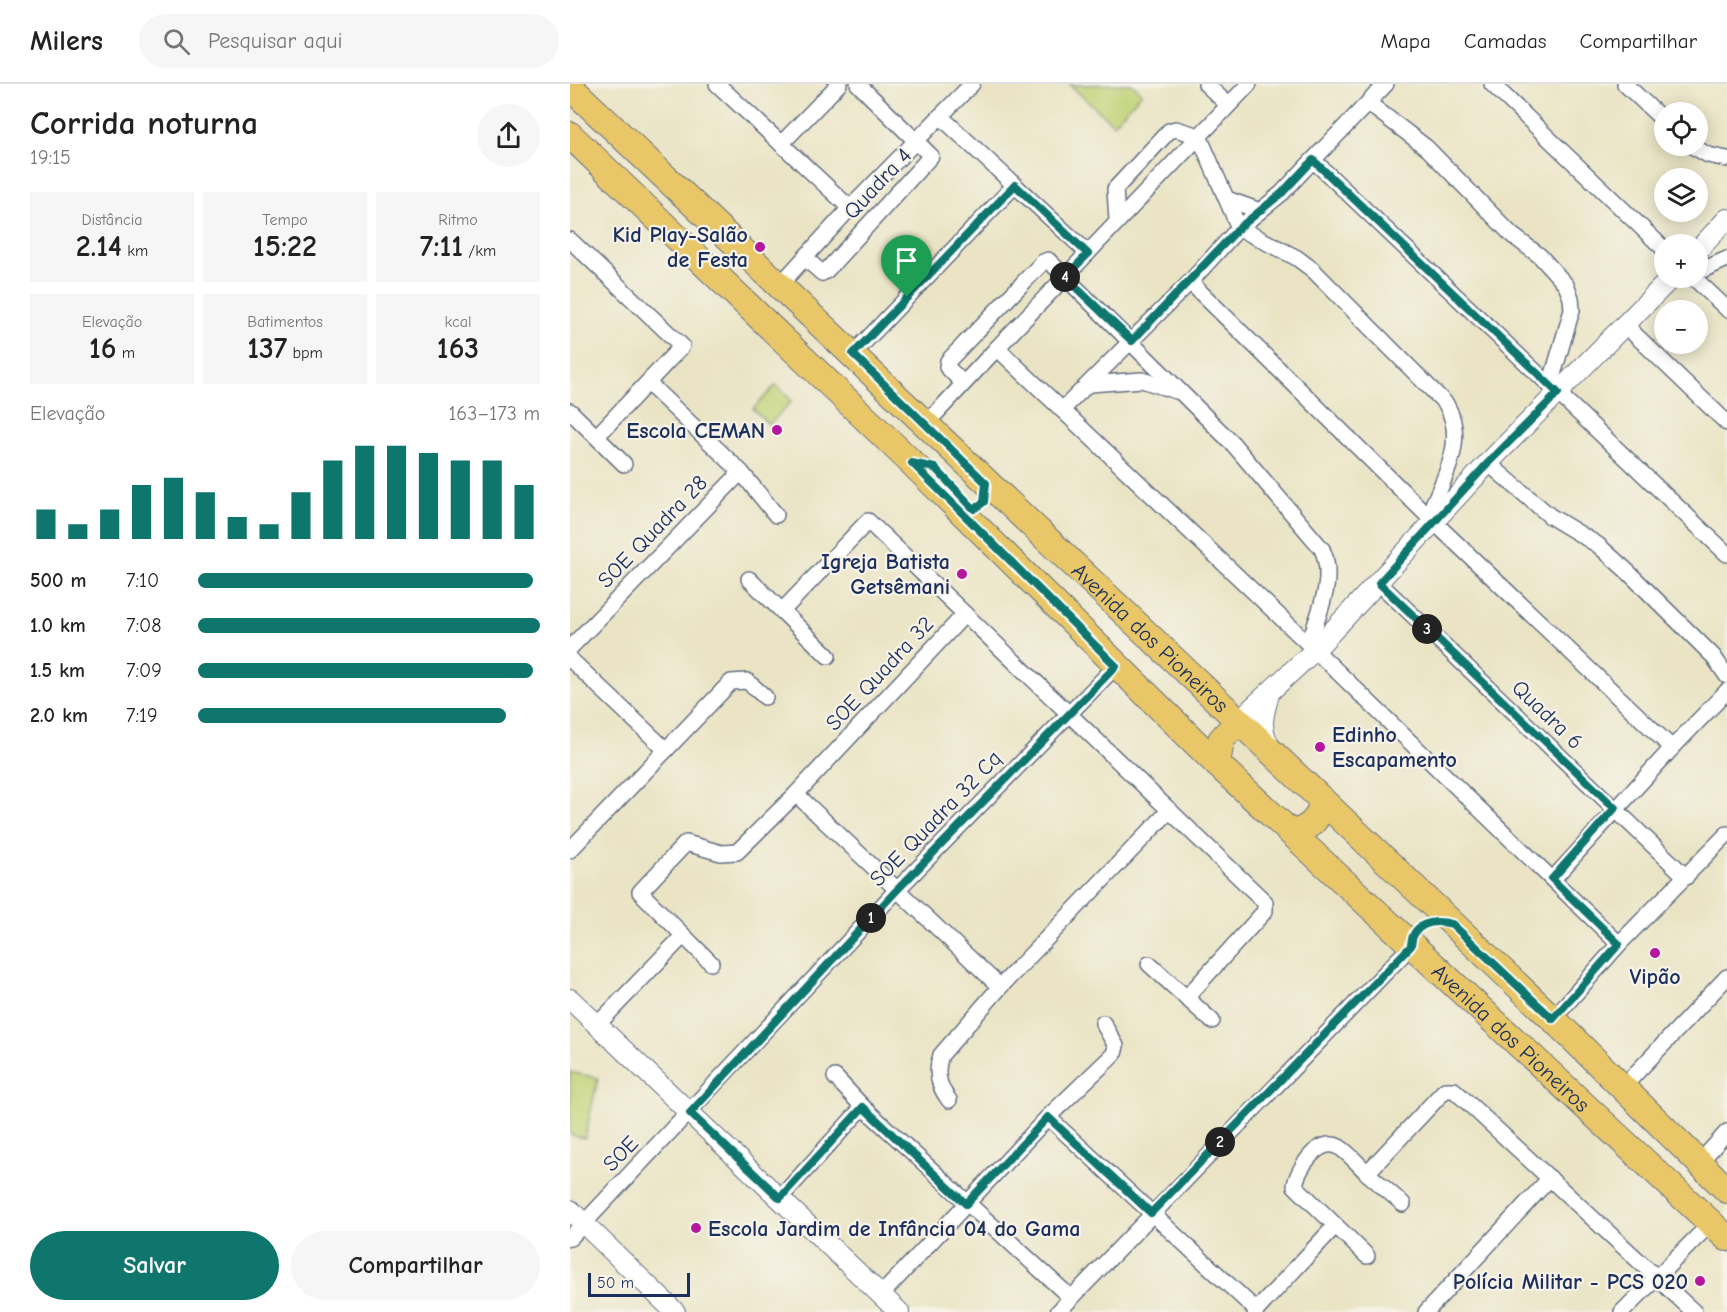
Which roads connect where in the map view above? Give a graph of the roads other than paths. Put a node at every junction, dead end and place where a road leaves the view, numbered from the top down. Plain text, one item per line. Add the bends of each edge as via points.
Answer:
1 (717, 84) edge
2 (839, 84) edge
3 (858, 84) edge
4 (972, 84) edge
5 (1206, 84) edge
6 (1249, 84) edge
7 (1386, 84) edge
8 (1492, 84) edge
9 (1625, 84) edge
10 (570, 87) edge
11 (1368, 103) junction
12 (1228, 105) junction
13 (1654, 112) edge
14 (940, 116) junction
15 (608, 123) junction
16 (1199, 136) junction
17 (917, 142) junction
18 (579, 143) edge
19 (781, 144) junction
20 (635, 148) junction
21 (1708, 155) edge
22 (1727, 159) edge
23 (1313, 160) junction
24 (610, 172) junction
25 (1015, 185) junction
26 (1227, 200) junction
27 (850, 208) junction
28 (1260, 211) junction
29 (1727, 219) edge
30 (1117, 220) junction
31 (1239, 228) junction
32 (1654, 239) edge
33 (1708, 239) edge
34 (576, 245) edge
35 (1088, 254) junction
36 (806, 259) junction
37 (1727, 259) edge
38 (570, 262) edge
39 (1708, 268) edge
40 (1065, 277) junction
41 (1190, 282) junction
42 (779, 286) junction
43 (1661, 288) edge
44 (1705, 288) edge
45 (1727, 309) edge
46 (1625, 325) junction
47 (1132, 341) junction
48 (997, 348) junction
49 (853, 354) junction
50 (648, 383) junction
51 (963, 383) junction
52 (1090, 384) junction
53 (1554, 389) junction
54 (1182, 394) junction
55 (1062, 410) junction
56 (570, 411) edge
57 (1727, 423) edge
58 (926, 424) junction
59 (597, 436) junction
60 (912, 463) junction
61 (1488, 463) junction
62 (624, 464) dead end
63 (741, 472) junction
64 (986, 483) junction
65 (776, 515) dead end
66 (1431, 519) junction
67 (984, 536) junction
68 (1727, 554) edge
69 (1086, 578) junction
70 (749, 579) dead end
71 (1379, 583) junction
72 (782, 611) junction
73 (965, 614) junction
74 (1312, 647) junction
75 (570, 648) edge
76 (828, 656) dead end
77 (570, 659) edge
78 (1116, 666) junction
79 (1727, 676) edge
80 (1727, 691) edge
81 (1269, 694) junction
82 (765, 697) dead end
83 (1067, 713) junction
84 (1238, 721) junction
85 (1672, 748) junction
86 (666, 750) junction
87 (1275, 755) junction
88 (1217, 764) junction
89 (796, 794) junction
90 (1322, 800) junction
91 (1615, 808) junction
92 (1170, 810) junction
93 (1293, 834) junction
94 (1724, 843) edge
95 (570, 850) edge
96 (1686, 876) junction
97 (1552, 879) junction
98 (896, 891) junction
99 (1452, 924) junction
100 (683, 936) junction
101 (1619, 944) junction
102 (1411, 946) junction
103 (711, 963) dead end
104 (1149, 964) dead end
105 (1727, 977) edge
106 (1000, 987) junction
107 (1186, 998) junction
108 (570, 999) edge
109 (1553, 1019) junction
110 (1212, 1021) dead end
111 (1103, 1023) dead end
112 (597, 1025) junction
113 (835, 1077) dead end
114 (1622, 1088) junction
115 (949, 1100) dead end
116 (863, 1107) junction
117 (690, 1113) junction
118 (1048, 1117) junction
119 (1727, 1131) edge
120 (1698, 1164) junction
121 (1367, 1173) junction
122 (1550, 1178) junction
123 (1727, 1190) edge
124 (780, 1198) junction
125 (966, 1204) junction
126 (1403, 1204) dead end
127 (1151, 1213) junction
128 (577, 1217) edge
129 (1335, 1226) junction
130 (1719, 1230) edge
131 (570, 1238) edge
132 (1367, 1256) dead end
133 (1655, 1276) junction
134 (881, 1295) junction
135 (1071, 1298) junction
136 (673, 1311) edge
137 (1256, 1311) edge
138 (899, 1312) edge
139 (1058, 1312) edge
140 (1426, 1312) edge
141 (1622, 1312) edge
142 (1694, 1312) edge

1 - 19 street
2 - 19 street
3 - 17 street, Quadra 4
4 - 14 street
5 - 12 street
6 - 12 street
7 - 11 street
8 - 32 street
9 - 13 street
10 - 15 main road, Avenida dos Pioneiros
11 - 23 street
11 - 53 street via 1426,148 1566,285 1572,310
12 - 16 street
14 - 17 street
14 - 25 street
15 - 18 main road via 612,134 605,147
15 - 20 main road, Avenida dos Pioneiros
16 - 26 street
16 - 30 street
16 - 30 street via 1176,129 1169,131 1115,189
17 - 27 street
17 - 36 street, Quadra 4 via 931,154 930,159 827,270 822,273
18 - 24 main road, Avenida dos Pioneiros
19 - 27 street
20 - 24 main road via 622,148 611,155 607,162
20 - 42 main road, Avenida dos Pioneiros
21 - 22 street
23 - 28 street
23 - 53 street
24 - 60 main road, Avenida dos Pioneiros
25 - 35 street
25 - 49 street
26 - 28 street
26 - 31 street
27 - 36 street
28 - 31 street
29 - 33 street
30 - 35 street
31 - 41 street
31 - 66 street via 1313,270 1446,404 1454,418 1454,452
34 - 38 street
34 - 50 street via 682,346
35 - 40 street
36 - 42 street
37 - 39 street
40 - 47 street
40 - 48 street
40 - 51 street via 1048,260 1043,262 948,361 947,367
41 - 47 street
41 - 66 street
42 - 49 main road, Avenida dos Pioneiros
43 - 46 street
44 - 45 street
46 - 53 street
46 - 57 street
47 - 52 street
47 - 54 street
48 - 51 street
48 - 55 street
49 - 58 main road, Avenida dos Pioneiros
50 - 59 street
50 - 63 street, SOE Quadra 28
51 - 58 street
52 - 54 street via 1142,380
52 - 55 street
53 - 61 street
53 - 68 street
54 - 74 street via 1233,444 1322,549 1329,564 1328,583
55 - 74 street
56 - 59 street
58 - 64 main road, Avenida dos Pioneiros
59 - 62 street
60 - 64 main road via 935,468 974,509 984,502
60 - 67 main road, Avenida dos Pioneiros
61 - 66 street
61 - 79 street via 1550,516 1598,546 1627,571 1707,649
63 - 65 street, SOE Quadra 28
63 - 75 street, SOE Quadra 28
64 - 69 main road, Avenida dos Pioneiros
66 - 71 street
66 - 85 street
67 - 69 main road via 984,522 1004,510 1073,576
67 - 78 main road, Avenida dos Pioneiros
69 - 84 main road, Avenida dos Pioneiros
70 - 72 street
71 - 74 street
71 - 91 street, Quadra 6
72 - 73 street, SOE Quadra 32 via 868,521
72 - 76 street
73 - 83 street
73 - 89 street, SOE Quadra 32
74 - 81 street
74 - 97 street
77 - 86 street
78 - 83 street, SOE Quadra 32 Cq
78 - 88 main road, Avenida dos Pioneiros
80 - 85 street
81 - 84 street
81 - 87 street via 1263,734
82 - 86 street via 747,681 730,682
83 - 92 street
83 - 98 street, SOE Quadra 32 Cq
84 - 87 main road, Avenida dos Pioneiros
84 - 88 main road via 1221,740
85 - 91 street
86 - 95 street
87 - 90 main road, Avenida dos Pioneiros
88 - 93 main road, Avenida dos Pioneiros
89 - 98 street
89 - 100 street, SOE Quadra 32 via 738,852 721,853 686,843 640,892
90 - 93 main road via 1319,816 1310,827
90 - 99 main road, Avenida dos Pioneiros
91 - 96 street, Quadra 6
91 - 97 street
92 - 106 street
92 - 107 street via 1265,902 1266,908
93 - 102 main road, Avenida dos Pioneiros
94 - 96 street
96 - 101 street
97 - 101 street
98 - 106 street
98 - 117 street, SOE Quadra 32 Cq
99 - 102 main road via 1436,920 1422,925 1413,934
99 - 109 main road, Avenida dos Pioneiros
100 - 103 street
100 - 112 street
101 - 109 street
102 - 127 street
102 - 130 main road, Avenida dos Pioneiros
104 - 107 street
105 - 114 street
106 - 115 street via 940,1055 939,1081
107 - 110 street
108 - 112 street
109 - 114 main road, Avenida dos Pioneiros
111 - 118 street via 1116,1046 1114,1054
112 - 117 street
113 - 116 street
114 - 120 main road, Avenida dos Pioneiros
116 - 124 street
116 - 125 street
117 - 124 street
117 - 128 street, SOE
118 - 125 street
118 - 127 street
119 - 120 street
120 - 123 main road, Avenida dos Pioneiros
121 - 122 street via 1449,1089
121 - 126 street
121 - 129 street via 1339,1147 1330,1144 1318,1149 1299,1172 1295,1186
122 - 133 street
122 - 140 street
124 - 134 street
125 - 134 street
125 - 135 street
127 - 135 street
127 - 137 street
128 - 131 street, SOE
128 - 136 street
129 - 132 street
129 - 137 street
130 - 133 street
133 - 141 street
133 - 142 street
134 - 138 street
135 - 139 street

